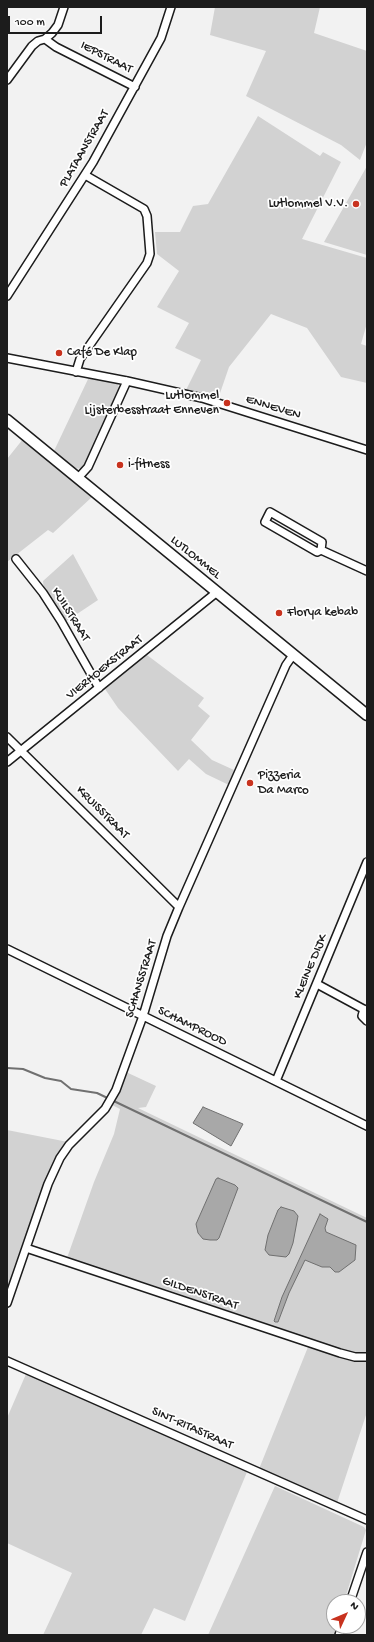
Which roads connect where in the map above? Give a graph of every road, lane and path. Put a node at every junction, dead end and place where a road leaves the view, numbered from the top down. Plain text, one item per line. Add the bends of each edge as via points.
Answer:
1 (64, 7) edge
2 (172, 7) edge
3 (45, 39) junction
4 (7, 80) edge
5 (135, 87) junction
6 (85, 175) junction
7 (7, 296) edge
8 (7, 358) edge
9 (76, 372) junction
10 (127, 381) junction
11 (7, 420) edge
12 (367, 450) edge
13 (78, 478) junction
14 (321, 550) junction
15 (16, 559) dead end
16 (367, 571) edge
17 (217, 592) junction
18 (293, 655) junction
19 (100, 688) junction
20 (367, 715) edge
21 (7, 737) edge
22 (22, 750) junction
23 (7, 762) edge
24 (367, 862) edge
25 (179, 906) junction
26 (7, 949) edge
27 (317, 984) junction
28 (366, 1010) edge
29 (143, 1016) junction
30 (367, 1021) edge
31 (276, 1081) junction
32 (367, 1126) edge
33 (26, 1248) junction
34 (7, 1303) edge
35 (367, 1357) edge
36 (7, 1361) edge
37 (367, 1520) edge
38 (367, 1552) edge
39 (353, 1594) edge

1 - 3 street via 58,25
2 - 5 street, PLATAANSTRAAT via 161,38
3 - 4 street via 32,46
3 - 5 street, IEPSTRAAT
5 - 6 street, PLATAANSTRAAT
6 - 7 street, PLATAANSTRAAT
6 - 9 street via 144,209 147,216 150,254 147,263 80,359
8 - 9 street, ENNEVEN
9 - 10 street, ENNEVEN
10 - 12 street, ENNEVEN via 202,398
10 - 13 street via 88,467
11 - 13 main road, LUTLOMMEL
13 - 17 main road, LUTLOMMEL
14 - 14 street via 322,542 270,512 265,522 317,552
14 - 16 street
15 - 19 street, KUILSTRAAT via 50,604
17 - 18 main road, LUTLOMMEL
17 - 19 street, VIERHOEKSTRAAT
18 - 20 main road, LUTLOMMEL
18 - 25 street, SCHANSSTRAAT via 286,665
19 - 22 street, VIERHOEKSTRAAT
21 - 22 street, KRUISSTRAAT
22 - 23 street, VIERHOEKSTRAAT
22 - 25 street, KRUISSTRAAT
24 - 27 street, KLEINE DIJK
25 - 29 street, SCHANSSTRAAT via 167,936
26 - 29 street, SCHAMPROOD
27 - 28 street
27 - 31 street, KLEINE DIJK
28 - 30 street via 362,1016
29 - 31 street, SCHAMPROOD
29 - 33 street, SCHANSSTRAAT via 111,1100 60,1158 48,1184
31 - 32 street, SCHAMPROOD
33 - 34 street, SCHANSSTRAAT
33 - 35 street, GILDENSTRAAT via 340,1353
36 - 37 street, SINT-RITASTRAAT
38 - 39 street

